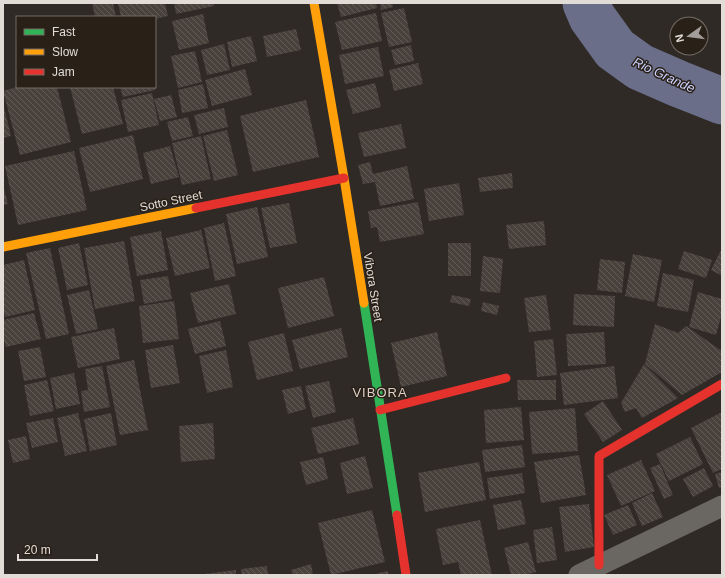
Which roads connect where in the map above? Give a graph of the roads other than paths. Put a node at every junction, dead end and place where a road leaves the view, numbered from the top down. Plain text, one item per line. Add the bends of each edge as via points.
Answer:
1 (314, 3) edge
2 (344, 178) junction
3 (3, 247) edge
4 (506, 378) dead end
5 (722, 384) edge
6 (380, 410) junction
7 (722, 506) edge
8 (599, 565) junction
9 (406, 575) edge
10 (579, 575) edge

1 - 2 street, Vibora Street
2 - 3 street, Sotto Street
2 - 6 street, Vibora Street
4 - 6 street
5 - 8 street via 599,456
6 - 9 street, Vibora Street
7 - 8 street
8 - 10 street

